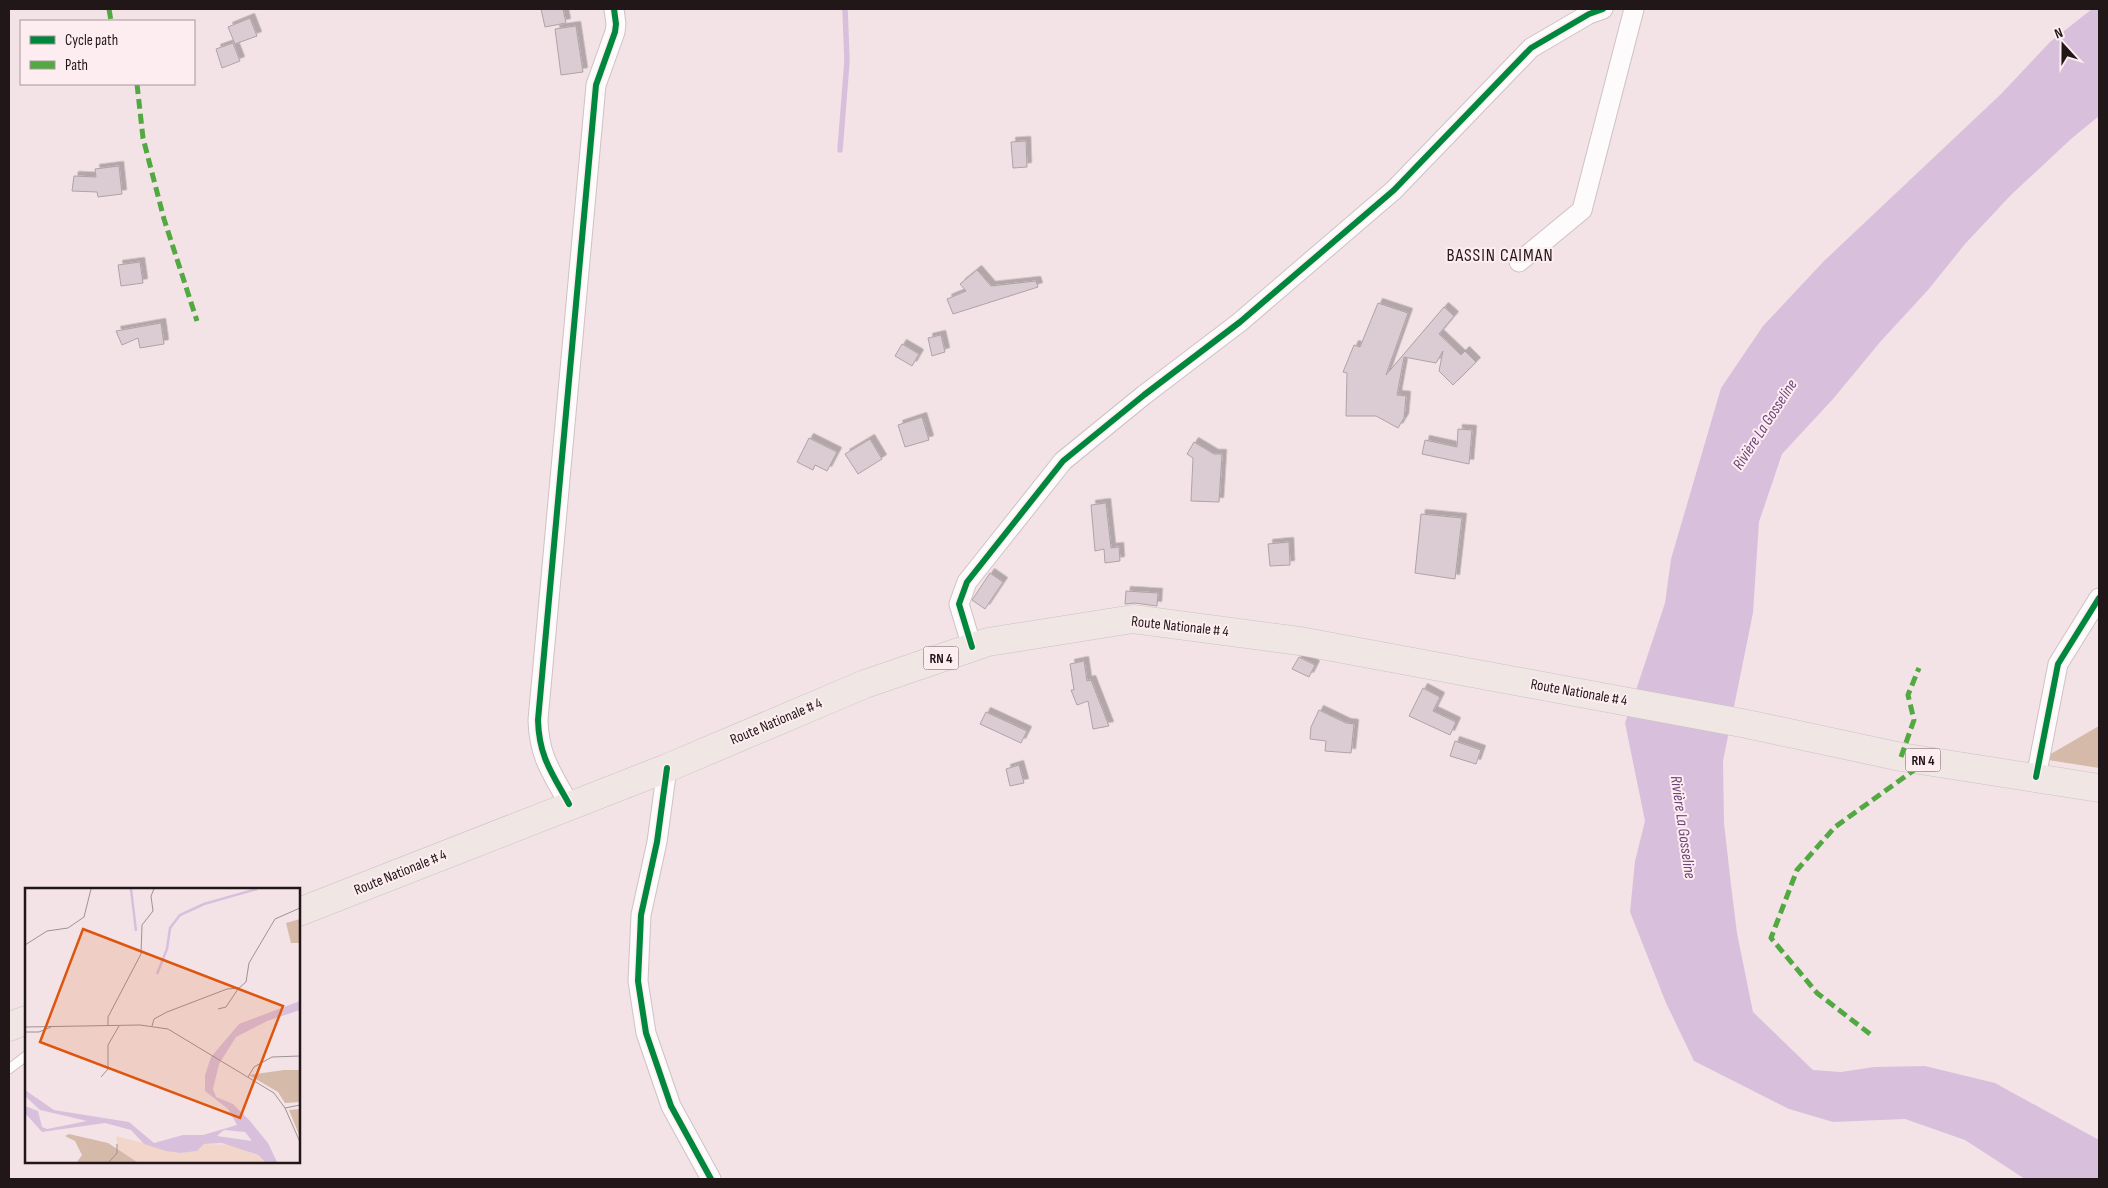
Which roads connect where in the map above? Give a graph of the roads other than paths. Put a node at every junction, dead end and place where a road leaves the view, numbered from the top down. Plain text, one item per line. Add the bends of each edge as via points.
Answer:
1 (614, 9) edge
2 (1603, 9) edge
3 (1634, 9) edge
4 (1519, 262) dead end
5 (2099, 598) edge
6 (972, 647) junction
7 (667, 768) junction
8 (2036, 778) junction
9 (2099, 788) edge
10 (569, 804) junction
11 (300, 912) edge
12 (25, 1020) edge
13 (9, 1027) edge
14 (25, 1057) edge
15 (9, 1069) edge
16 (711, 1179) edge

1 - 10 street via 615,32 596,85 538,720 538,741 543,757
2 - 6 street via 1531,48 1394,190 1240,322 1063,461 967,582 958,604
3 - 4 street via 1582,210
5 - 8 street via 2058,664
6 - 7 main road, Route Nationale # 4 / RN 4 via 865,684
6 - 8 main road, Route Nationale # 4 / RN 4 via 1133,619 1300,641 1747,724 1902,757
7 - 10 main road, Route Nationale # 4 / RN 4
7 - 16 street via 657,842 641,915 638,981 646,1033 671,1106
8 - 9 main road, Route Nationale # 4 / RN 4
10 - 11 main road, Route Nationale # 4 / RN 4
12 - 13 main road
14 - 15 lane

